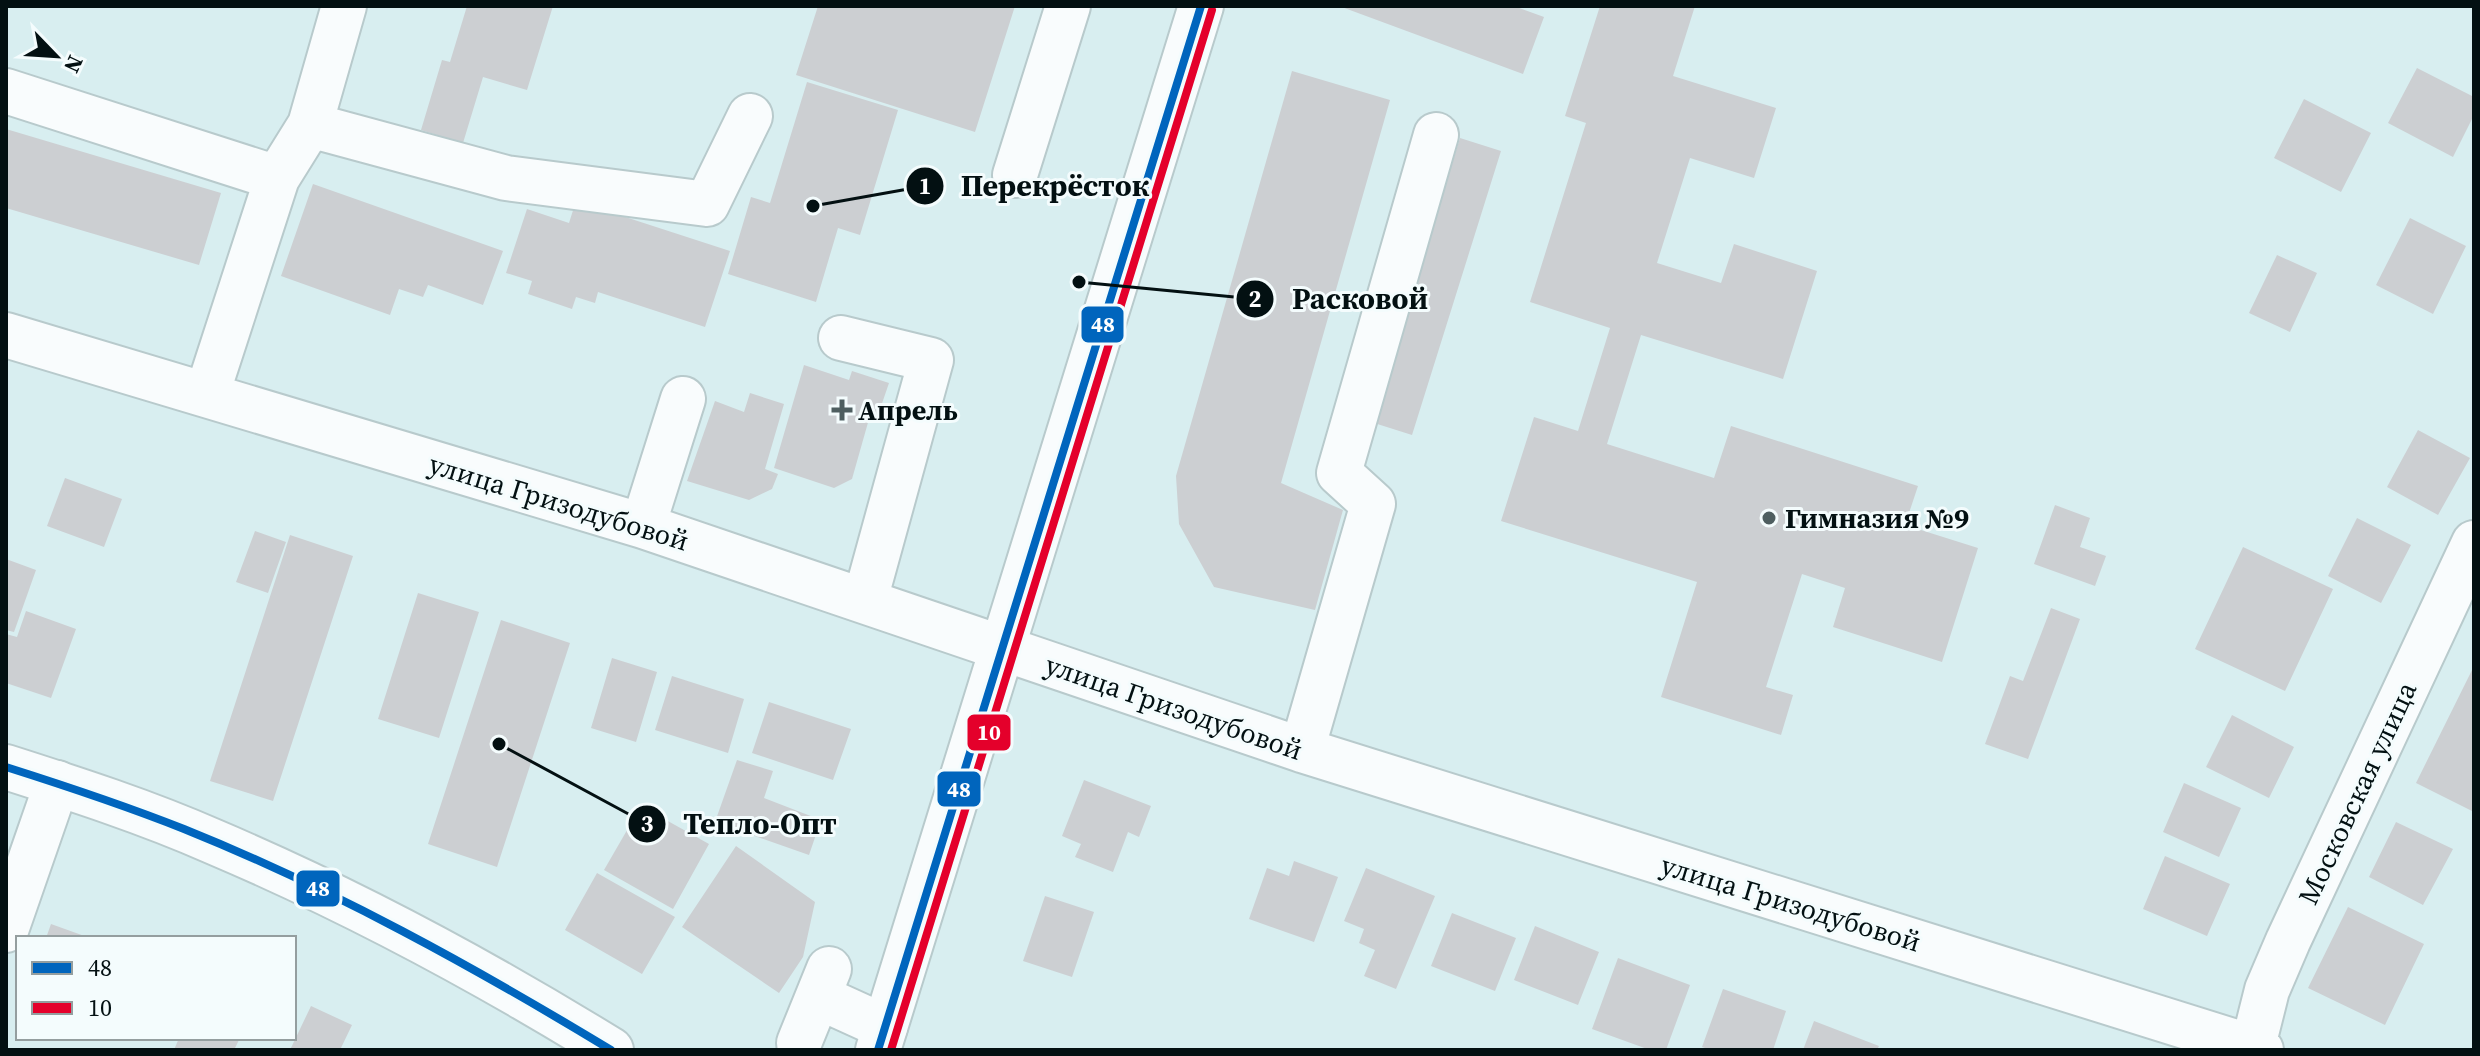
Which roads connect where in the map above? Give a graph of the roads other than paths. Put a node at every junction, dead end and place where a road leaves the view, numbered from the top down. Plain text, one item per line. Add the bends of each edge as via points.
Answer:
1 (344, 6) edge
2 (1068, 6) edge
3 (1201, 6) edge
4 (6, 91) edge
5 (750, 116) dead end
6 (310, 125) junction
7 (1436, 135) dead end
8 (1015, 175) dead end
9 (277, 178) junction
10 (6, 335) edge
11 (841, 338) dead end
12 (207, 394) junction
13 (683, 399) dead end
14 (643, 526) junction
15 (2474, 543) edge
16 (865, 600) junction
17 (1001, 648) junction
18 (1302, 750) junction
19 (6, 767) edge
20 (57, 783) junction
21 (6, 930) edge
22 (881, 1038) edge
23 (799, 1043) dead end
24 (2255, 1049) edge
25 (611, 1050) edge

1 - 6 street
2 - 8 street
3 - 17 street
4 - 9 street
5 - 6 street via 707,204 506,178
6 - 9 street
7 - 18 street via 1339,473 1373,504
9 - 12 street
10 - 12 street, улица Гризодубовой
11 - 16 street via 931,360
12 - 14 street, улица Гризодубовой
13 - 14 street
14 - 16 street, улица Гризодубовой
15 - 24 street, Московская улица via 2288,941 2267,990
16 - 17 street, улица Гризодубовой
17 - 18 street, улица Гризодубовой
17 - 22 street
18 - 24 street, улица Гризодубовой
19 - 20 street
20 - 21 street
20 - 25 street via 211,840 368,913 512,989
22 - 23 street via 824,983

